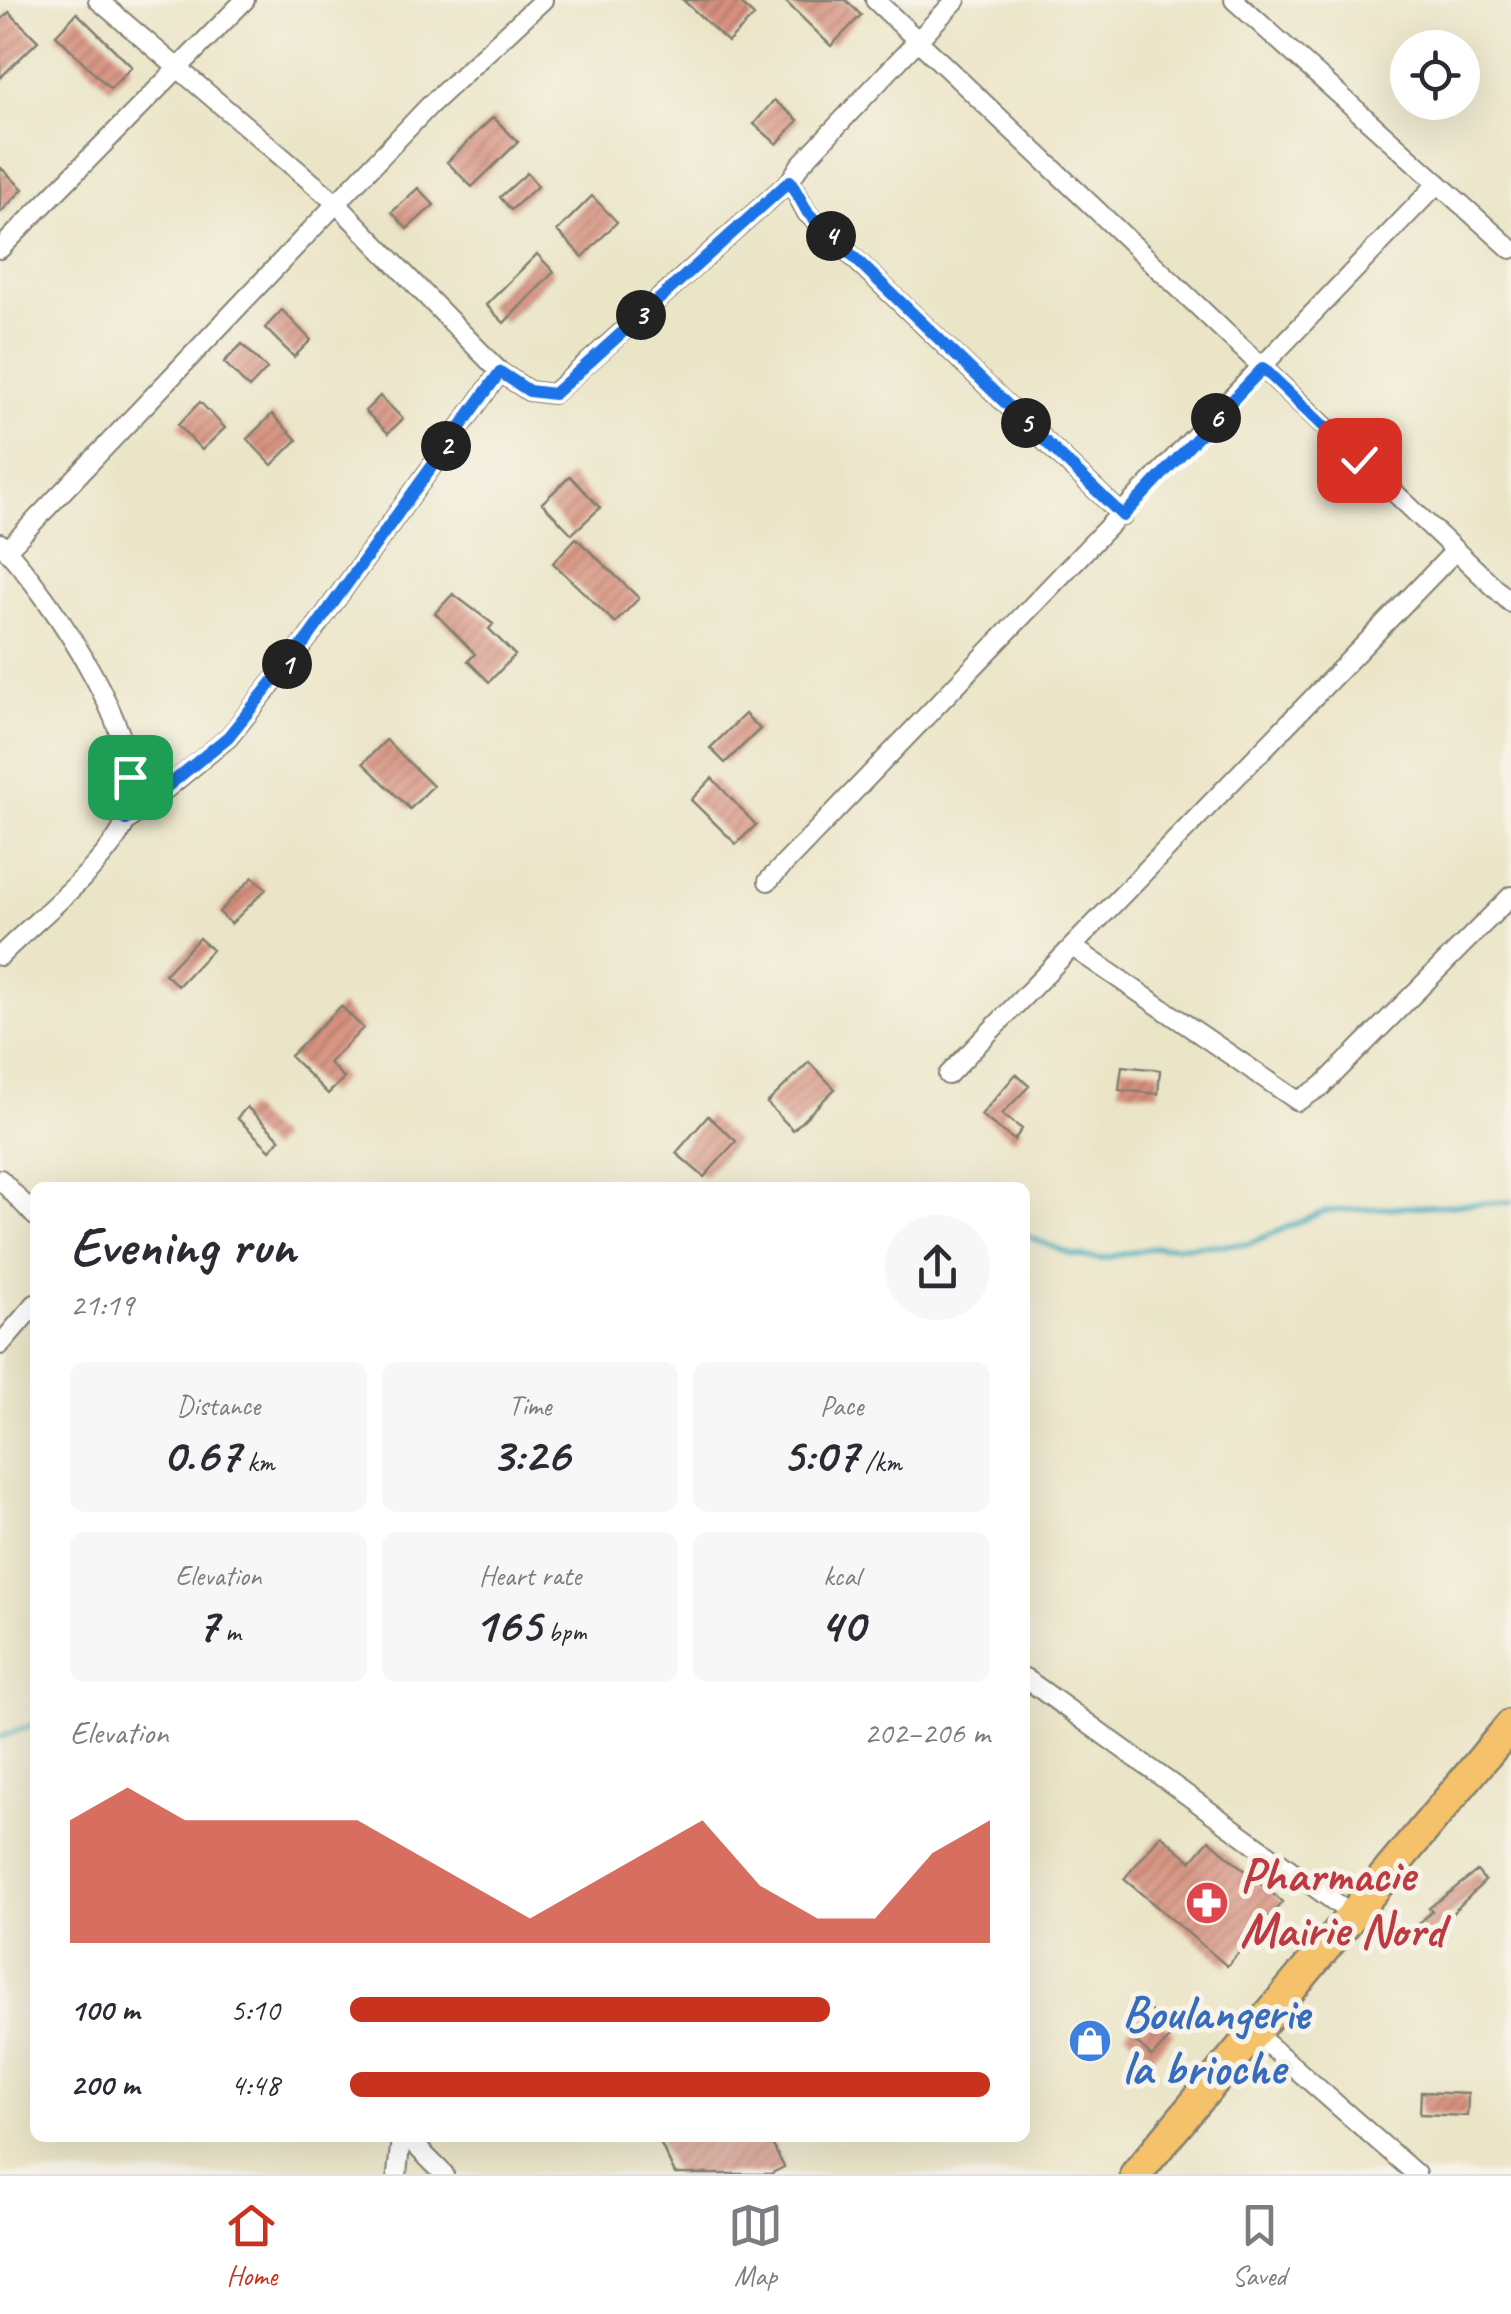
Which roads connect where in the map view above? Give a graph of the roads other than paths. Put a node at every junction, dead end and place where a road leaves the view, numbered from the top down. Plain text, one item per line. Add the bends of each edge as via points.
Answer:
1 (98, 0) edge
2 (245, 0) edge
3 (542, 0) edge
4 (875, 0) edge
5 (956, 0) edge
6 (1234, 0) edge
7 (918, 41) junction
8 (178, 70) junction
9 (790, 181) junction
10 (1438, 183) junction
11 (336, 203) junction
12 (1511, 248) edge
13 (0, 249) edge
14 (1263, 368) junction
15 (500, 372) junction
16 (1123, 516) junction
17 (4, 546) edge
18 (1456, 551) junction
19 (1511, 604) edge
20 (126, 820) junction
21 (768, 881) dead end
22 (1511, 896) edge
23 (1074, 948) junction
24 (0, 956) edge
25 (948, 1075) dead end
26 (0, 1179) edge
27 (30, 1211) edge
28 (30, 1310) edge
29 (0, 1345) edge
30 (1030, 1682) edge
31 (1511, 1725) edge
32 (1352, 1916) junction
33 (1256, 2034) junction
34 (404, 2142) edge
35 (409, 2142) edge
36 (397, 2174) edge
37 (444, 2174) edge
38 (1136, 2174) edge
39 (1416, 2174) edge

1 - 8 street
2 - 8 street
3 - 11 street
4 - 7 street
5 - 7 street
6 - 10 street
7 - 9 street
7 - 14 street
8 - 11 street
8 - 13 street
9 - 15 street via 554,394 529,391
9 - 16 street via 808,213
10 - 12 street
10 - 14 street
11 - 15 street
11 - 17 street
14 - 16 street
14 - 18 street
15 - 20 street via 228,737
16 - 21 street
17 - 20 street via 109,705 134,791
18 - 19 street
18 - 23 street
20 - 24 street via 100,860
22 - 23 street via 1303,1100 1288,1098 1253,1067
23 - 25 street
26 - 27 street
28 - 29 street
30 - 32 street
31 - 32 main road
32 - 33 main road
33 - 38 main road
33 - 39 street
34 - 36 street
35 - 37 street

